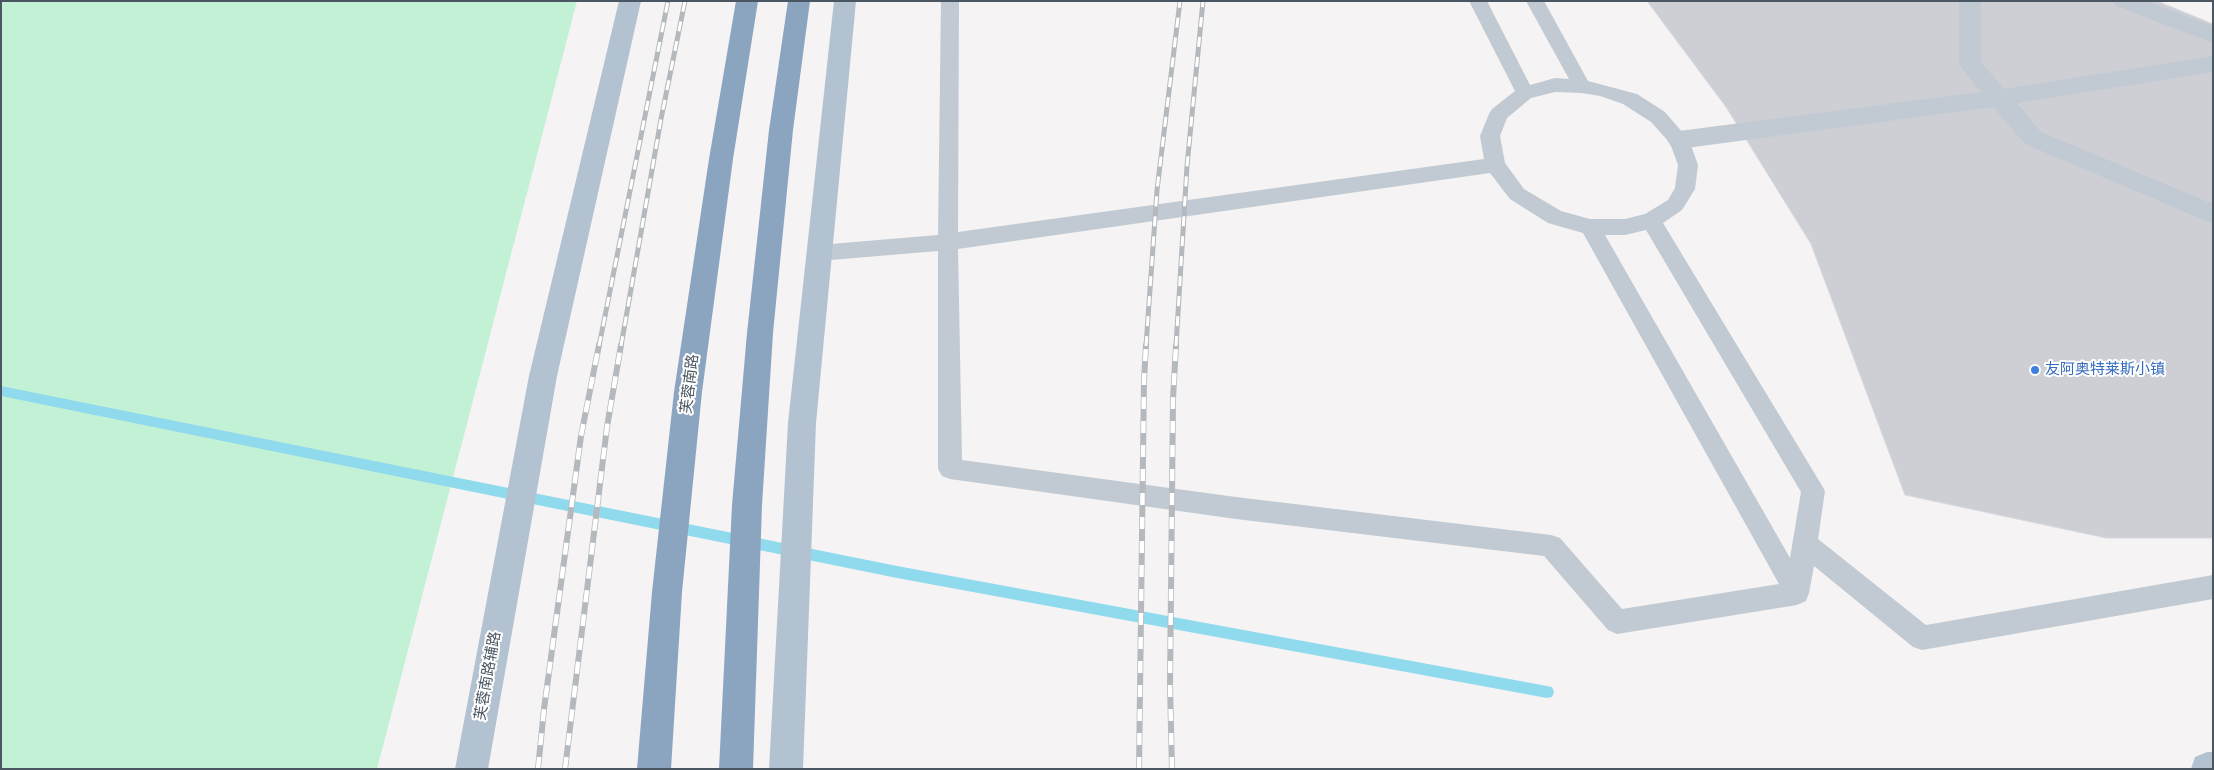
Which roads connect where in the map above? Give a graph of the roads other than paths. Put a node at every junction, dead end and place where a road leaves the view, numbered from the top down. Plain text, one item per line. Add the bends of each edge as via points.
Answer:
1 (630, 1) edge
2 (747, 1) edge
3 (799, 1) edge
4 (845, 1) edge
5 (950, 1) edge
6 (1478, 1) edge
7 (1535, 1) edge
8 (1970, 1) edge
9 (2124, 1) edge
10 (2213, 35) edge
11 (2213, 64) edge
12 (1582, 86) junction
13 (1525, 93) junction
14 (1998, 98) junction
15 (1679, 140) junction
16 (1495, 165) junction
17 (2213, 215) edge
18 (1651, 221) junction
19 (1590, 227) junction
20 (948, 242) junction
21 (819, 253) junction
22 (1805, 544) junction
23 (2213, 587) edge
24 (1797, 593) junction
25 (2213, 768) edge
26 (471, 769) edge
27 (654, 769) edge
28 (736, 769) edge
29 (786, 769) edge
30 (2207, 769) edge

1 - 26 main road, 芙蓉南路辅路 via 543,376
2 - 27 highway, 芙蓉南路 via 688,392 667,592
3 - 28 highway via 781,130 760,333 747,505
4 - 21 main road
5 - 20 lane
6 - 13 lane
7 - 12 lane
8 - 14 street via 1970,64
9 - 10 street
11 - 14 street
12 - 13 lane via 1555,85
12 - 15 lane via 1630,100 1658,117
13 - 16 lane via 1499,114 1490,136
14 - 15 street
14 - 17 street via 2034,138
15 - 18 lane via 1688,165 1685,189 1675,205
16 - 19 lane via 1517,194 1555,217
16 - 20 lane
18 - 19 lane via 1625,227
18 - 22 lane via 1813,491
19 - 24 lane
20 - 21 lane
20 - 24 lane via 950,469 1226,507 1551,546 1617,622
21 - 29 main road via 802,423
22 - 23 lane via 1922,638
22 - 24 lane
25 - 30 main road

